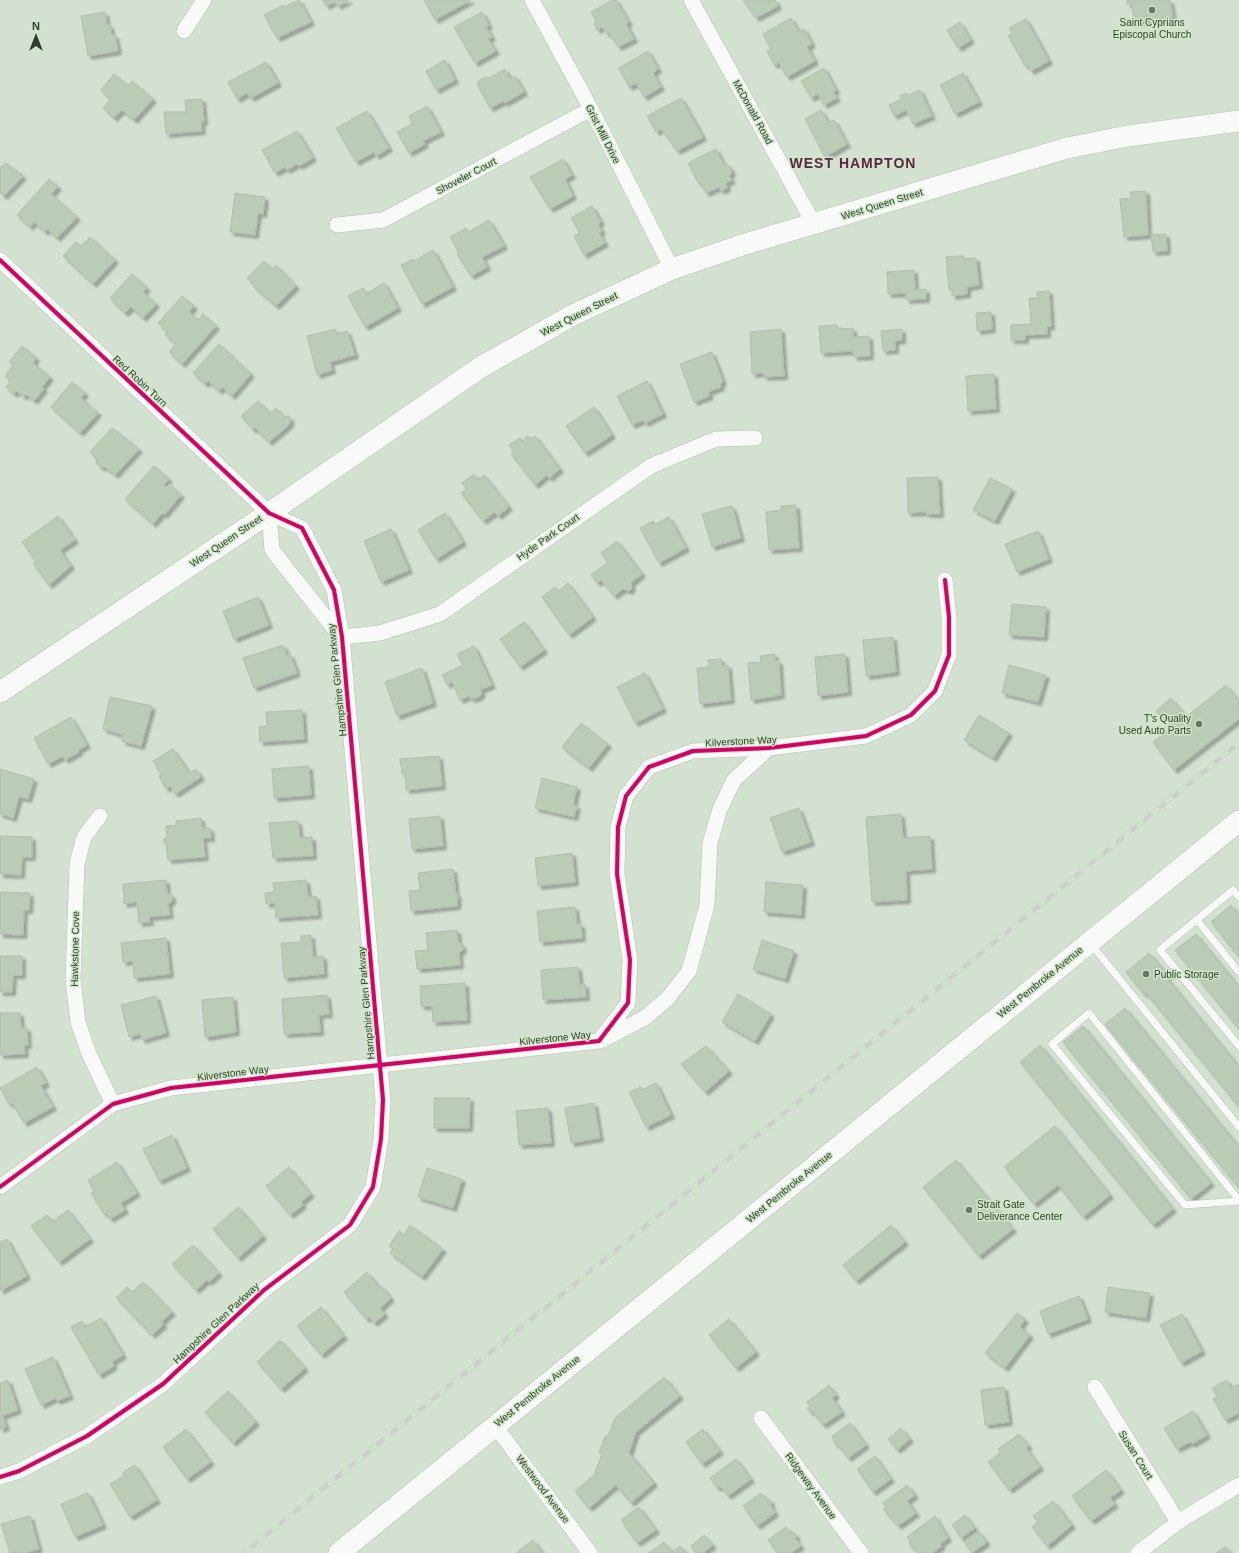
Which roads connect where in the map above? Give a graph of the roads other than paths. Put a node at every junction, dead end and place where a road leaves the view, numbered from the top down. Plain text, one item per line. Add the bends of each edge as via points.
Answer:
1 (204, 0) edge
2 (532, 0) edge
3 (691, 0) edge
4 (184, 31) dead end
5 (591, 109) junction
6 (1239, 121) edge
7 (814, 224) junction
8 (337, 225) dead end
9 (0, 260) edge
10 (672, 269) junction
11 (755, 438) dead end
12 (269, 512) junction
13 (945, 580) dead end
14 (342, 638) junction
15 (0, 692) edge
16 (769, 748) junction
17 (100, 816) dead end
18 (1239, 821) edge
19 (1239, 897) edge
20 (1197, 920) junction
21 (1089, 942) junction
22 (1239, 972) edge
23 (599, 1041) junction
24 (1239, 1046) edge
25 (380, 1066) junction
26 (113, 1104) junction
27 (1239, 1127) edge
28 (0, 1187) edge
29 (1239, 1200) edge
30 (1094, 1387) dead end
31 (761, 1418) dead end
32 (495, 1426) junction
33 (0, 1476) edge
34 (1239, 1485) edge
35 (1178, 1522) junction
36 (343, 1552) edge
37 (1142, 1552) edge
38 (590, 1553) edge
39 (861, 1553) edge

1 - 4 street
2 - 5 street, Grist Mill Drive
3 - 7 street, McDonald Road
5 - 8 street, Shoveler Court via 383,220
5 - 10 street, Grist Mill Drive
6 - 7 main road, West Queen Street via 1128,136 1067,148
7 - 10 main road, West Queen Street
9 - 12 street, Red Robin Turn
10 - 12 main road, West Queen Street via 573,315 481,367
11 - 14 street, Hyde Park Court via 716,439 651,466 440,614 380,633
12 - 14 street, Hampshire Glen Parkway via 272,550
12 - 14 street, Hampshire Glen Parkway via 302,528 334,590
12 - 15 main road, West Queen Street
13 - 16 street, Kilverstone Way via 949,616 949,655 935,691 911,715 866,736
14 - 25 street, Hampshire Glen Parkway
16 - 23 street, Kilverstone Way via 734,780 720,809 710,843 707,905 689,971 668,998 646,1017
16 - 23 street, Kilverstone Way via 692,751 649,767 626,796 618,827 617,874 630,960 628,1003
17 - 26 street, Hawkstone Cove via 84,837 77,864 73,980 78,1022 89,1054
18 - 21 main road, West Pembroke Avenue
19 - 20 lane via 1233,890
20 - 22 lane
20 - 24 lane via 1160,950
21 - 27 lane
21 - 32 main road, West Pembroke Avenue
23 - 25 street, Kilverstone Way
25 - 26 street, Kilverstone Way via 171,1088
25 - 33 street, Hampshire Glen Parkway via 383,1100 381,1139 373,1187 350,1225 264,1290 163,1384 88,1436 19,1471
26 - 28 street, Kilverstone Way
29 - 29 lane via 1185,1205 1052,1044 1089,1013
30 - 35 street, Susan Court
31 - 39 street, Ridgeway Avenue
32 - 36 main road, West Pembroke Avenue
32 - 38 street, Westwood Avenue
34 - 35 street
35 - 37 street

